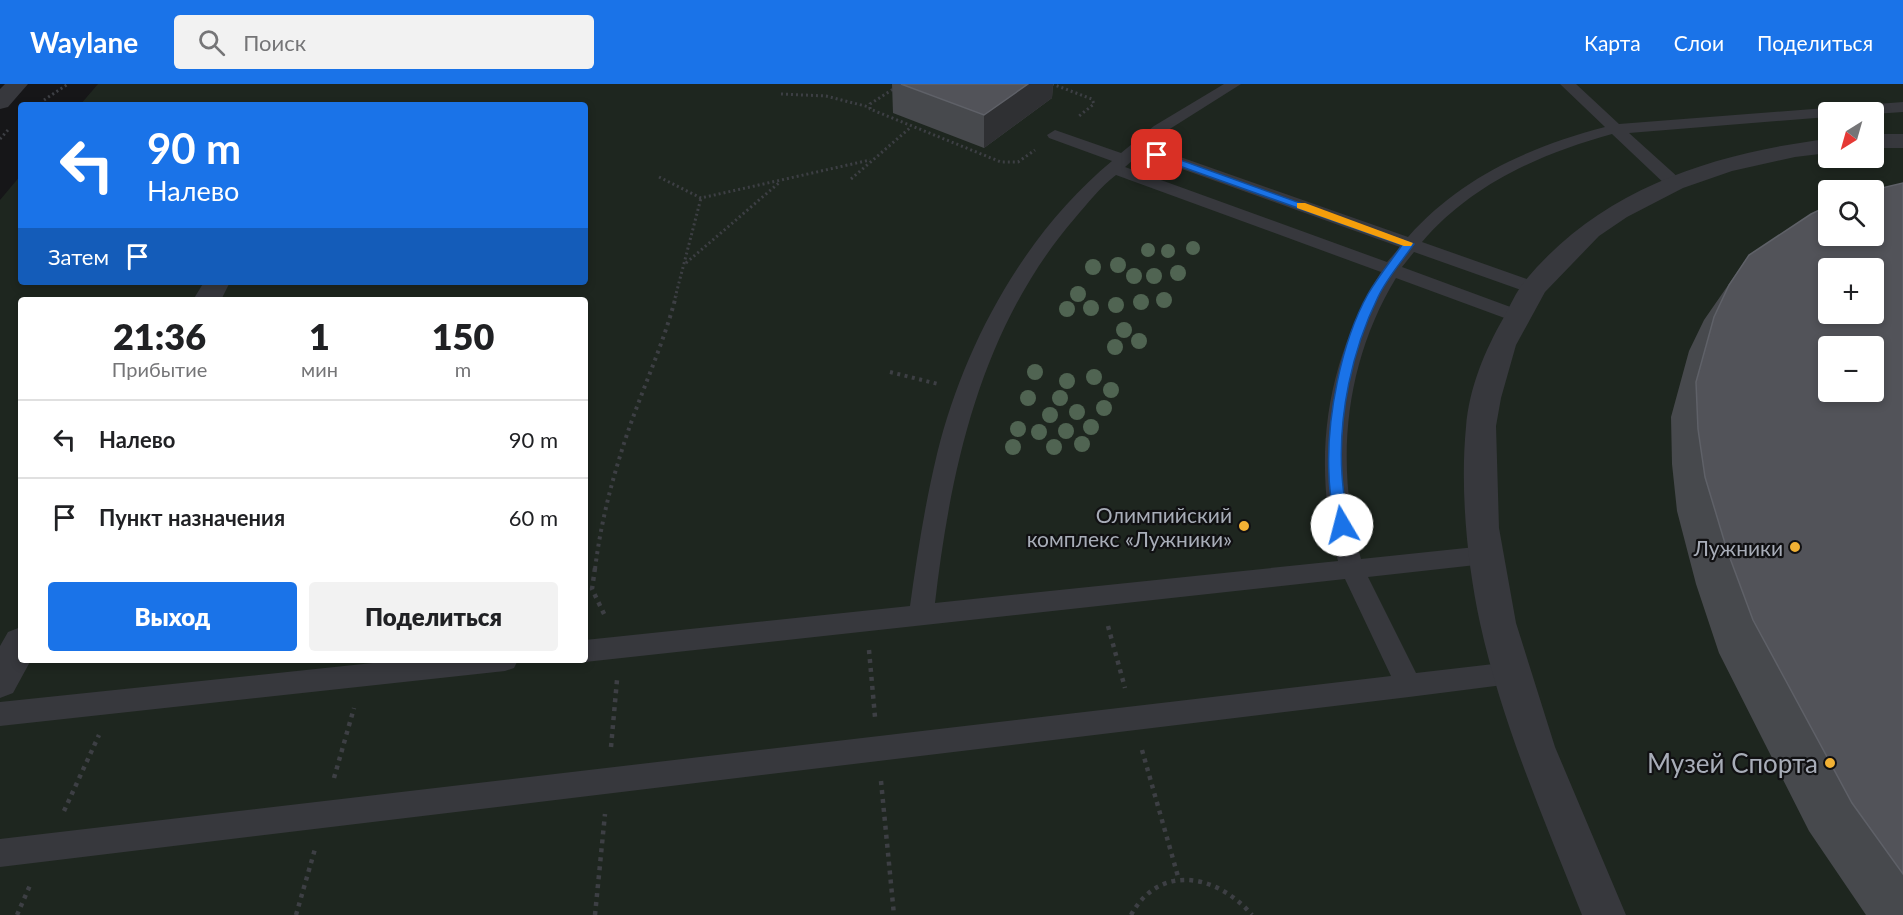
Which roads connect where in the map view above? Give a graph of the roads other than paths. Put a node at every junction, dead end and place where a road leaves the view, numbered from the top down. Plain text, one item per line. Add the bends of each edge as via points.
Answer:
1 (17, 84) edge
2 (1234, 84) edge
3 (1567, 84) edge
4 (0, 102) edge
5 (1903, 107) edge
6 (1615, 129) junction
7 (1055, 135) road end
8 (1884, 141) edge
9 (1903, 141) edge
10 (1818, 147) edge
11 (1124, 158) junction
12 (1674, 183) junction
13 (1408, 244) junction
14 (1389, 269) junction
15 (1534, 288) junction
16 (1517, 316) junction
17 (1485, 555) junction
18 (1352, 569) junction
19 (921, 615) junction
20 (18, 648) edge
21 (588, 651) edge
22 (477, 663) edge
23 (1511, 673) junction
24 (0, 681) edge
25 (1409, 686) junction
26 (0, 714) edge
27 (0, 853) edge
28 (1604, 915) edge

1 - 4 street
2 - 11 lane via 1191,109
3 - 6 lane
5 - 6 lane
6 - 12 lane
6 - 13 lane via 1562,142 1504,169 1460,196
7 - 11 lane
8 - 9 street
10 - 12 street via 1725,165
11 - 13 lane
11 - 14 lane
11 - 19 lane via 1059,223 1020,278 993,326 965,391 938,488
12 - 15 street via 1590,231
13 - 14 lane
13 - 15 lane
14 - 16 lane
14 - 18 lane via 1359,326 1348,357 1335,436 1335,476
15 - 16 street
16 - 17 street via 1502,345 1481,426
17 - 18 lane
17 - 23 street
18 - 19 lane
18 - 25 lane
19 - 21 lane
20 - 24 street
22 - 26 lane
23 - 25 lane
23 - 28 street via 1535,747
25 - 27 lane

